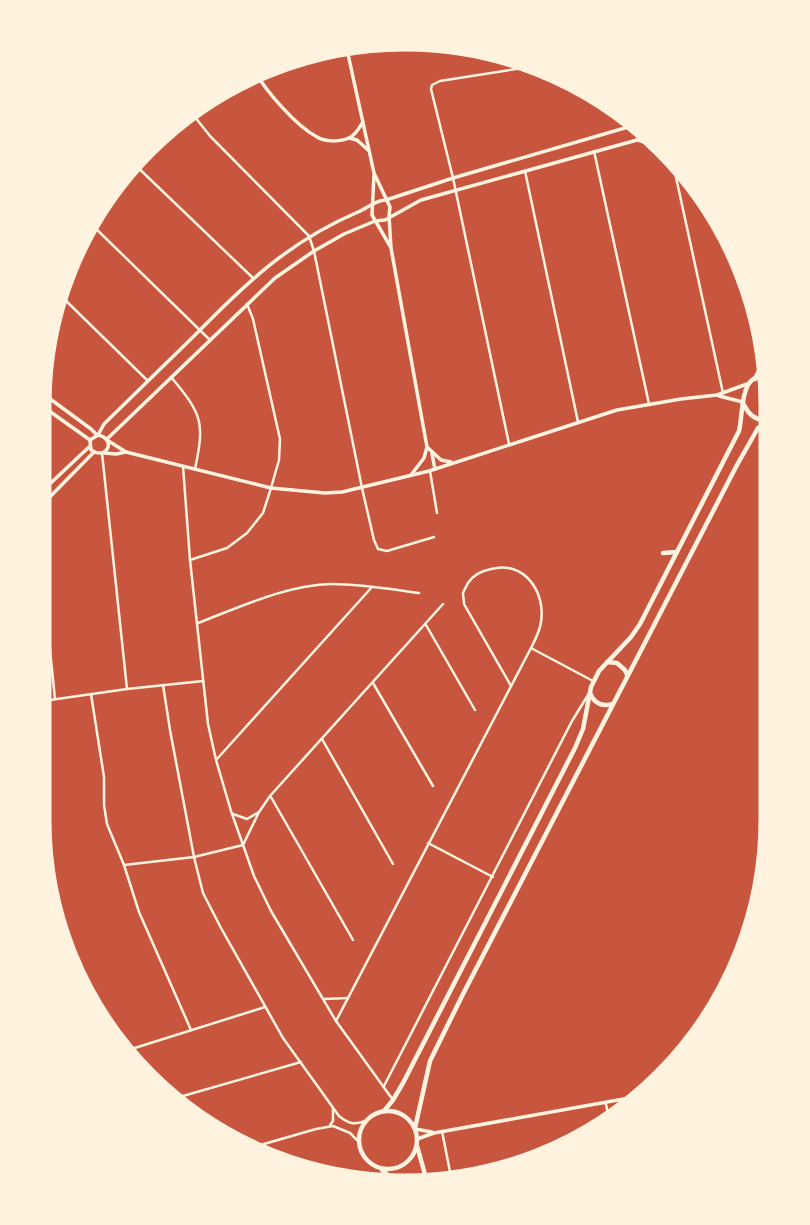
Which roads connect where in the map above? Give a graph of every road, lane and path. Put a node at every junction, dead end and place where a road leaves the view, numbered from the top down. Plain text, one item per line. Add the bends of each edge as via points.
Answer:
1 (348, 52) edge
2 (525, 68) edge
3 (259, 78) edge
4 (194, 116) edge
5 (363, 122) junction
6 (630, 127) edge
7 (349, 138) junction
8 (643, 138) edge
9 (633, 140) junction
10 (648, 143) edge
11 (369, 151) junction
12 (594, 151) junction
13 (138, 167) edge
14 (674, 169) edge
15 (525, 171) junction
16 (374, 173) junction
17 (453, 178) junction
18 (455, 191) junction
19 (386, 200) junction
20 (372, 206) junction
21 (389, 216) junction
22 (375, 221) junction
23 (94, 227) edge
24 (309, 236) junction
25 (391, 248) junction
26 (314, 251) junction
27 (253, 278) junction
28 (63, 298) edge
29 (247, 304) junction
30 (199, 330) junction
31 (209, 340) junction
32 (761, 366) edge
33 (762, 376) edge
34 (172, 377) junction
35 (755, 379) junction
36 (148, 381) junction
37 (748, 384) junction
38 (720, 394) junction
39 (47, 397) edge
40 (743, 403) junction
41 (649, 404) junction
42 (47, 410) edge
43 (763, 421) edge
44 (578, 422) junction
45 (763, 425) edge
46 (97, 435) junction
47 (107, 440) junction
48 (90, 443) junction
49 (509, 446) junction
50 (427, 447) junction
51 (94, 452) junction
52 (126, 452) junction
53 (432, 452) junction
54 (103, 453) junction
55 (425, 455) junction
56 (453, 463) junction
57 (183, 466) junction
58 (195, 469) junction
59 (435, 469) junction
60 (429, 471) junction
61 (411, 475) junction
62 (47, 486) edge
63 (271, 488) junction
64 (362, 488) junction
65 (47, 500) edge
66 (437, 513) dead end
67 (433, 537) dead end
68 (677, 552) junction
69 (663, 553) dead end
70 (190, 560) junction
71 (372, 587) junction
72 (418, 593) dead end
73 (443, 604) dead end
74 (47, 608) edge
75 (197, 624) junction
76 (425, 624) junction
77 (531, 648) junction
78 (605, 662) junction
79 (628, 675) junction
80 (203, 681) junction
81 (593, 681) junction
82 (373, 683) junction
83 (163, 685) junction
84 (511, 686) junction
85 (127, 689) junction
86 (590, 692) junction
87 (91, 694) junction
88 (55, 699) junction
89 (47, 700) edge
90 (613, 704) junction
91 (475, 710) dead end
92 (322, 739) junction
93 (216, 760) junction
94 (433, 786) dead end
95 (270, 796) junction
96 (259, 812) junction
97 (232, 814) junction
98 (428, 843) junction
99 (243, 845) junction
100 (194, 857) junction
101 (393, 864) dead end
102 (124, 865) junction
103 (493, 877) junction
104 (353, 940) dead end
105 (348, 998) junction
106 (323, 999) junction
107 (265, 1007) junction
108 (336, 1021) junction
109 (191, 1030) junction
110 (130, 1049) edge
111 (301, 1062) junction
112 (384, 1087) junction
113 (179, 1097) edge
114 (631, 1098) edge
115 (393, 1100) junction
116 (606, 1102) junction
117 (333, 1108) junction
118 (384, 1111) junction
119 (608, 1114) edge
120 (365, 1121) junction
121 (327, 1127) junction
122 (415, 1129) junction
123 (442, 1131) junction
124 (434, 1133) junction
125 (417, 1139) junction
126 (358, 1141) junction
127 (258, 1146) edge
128 (417, 1146) junction
129 (381, 1169) junction
130 (451, 1175) edge
131 (390, 1177) edge
132 (426, 1177) edge

1 - 5 street
2 - 17 street via 432,85
3 - 7 street via 281,106 318,139
4 - 24 street
5 - 7 street
5 - 11 street
6 - 17 street
7 - 11 street
8 - 9 street
9 - 10 street
9 - 12 street
11 - 16 street
12 - 15 street
12 - 41 street
13 - 27 street
14 - 38 street
15 - 18 street
15 - 44 street
16 - 19 street
16 - 20 street
17 - 18 street
17 - 19 street
18 - 21 street via 421,200
18 - 49 street
19 - 20 street
19 - 21 street
20 - 22 street
20 - 24 street
21 - 22 street
21 - 25 street
22 - 25 street
22 - 26 street
23 - 30 street
24 - 26 street
24 - 27 street
25 - 50 street
26 - 29 street
26 - 64 street
27 - 30 street
28 - 36 street
29 - 31 street
29 - 63 street via 280,439
30 - 31 street
30 - 36 street
31 - 34 street
32 - 35 main road
33 - 35 main road
34 - 47 street
34 - 58 street via 191,400 200,422
35 - 37 main road
36 - 46 street
37 - 38 street
37 - 40 main road
38 - 40 street
38 - 41 street
39 - 46 street
40 - 43 main road via 747,412
40 - 68 main road via 739,431
41 - 44 street
42 - 48 street
44 - 49 street
45 - 79 main road via 737,465
46 - 47 street
46 - 48 street
47 - 52 street
47 - 54 street
48 - 51 street
48 - 62 street
49 - 56 street
50 - 53 street
50 - 55 street
51 - 54 street
51 - 65 street
52 - 54 street
52 - 57 street
53 - 56 street
53 - 59 street
54 - 85 street
55 - 60 street
55 - 61 street
56 - 59 street
57 - 58 street
57 - 70 street
58 - 63 street
59 - 60 street
60 - 61 street
60 - 66 street
61 - 64 street
63 - 64 street via 325,494
63 - 70 street via 263,513 247,533 228,548
64 - 67 street via 378,548 387,551
68 - 69 main road
68 - 78 main road via 640,624
70 - 75 street
71 - 72 street
71 - 75 street via 331,584 299,588
71 - 93 street
73 - 76 street
74 - 88 street
75 - 80 street
76 - 82 street
76 - 91 street
77 - 81 street
77 - 84 street
77 - 84 street via 541,625 542,608 531,582 509,568 480,572 470,579 463,591 464,604
78 - 79 main road via 617,663
78 - 81 main road
79 - 90 main road
80 - 83 street
80 - 93 street
81 - 86 main road
82 - 92 street
82 - 94 street
83 - 85 street
83 - 100 street
84 - 98 street
85 - 87 street
86 - 90 main road via 598,703
86 - 103 street
86 - 115 main road via 575,748
87 - 88 street
87 - 102 street via 107,824
88 - 89 street
90 - 122 main road via 430,1061
92 - 95 street
92 - 101 street
93 - 97 street
95 - 96 street
95 - 104 street
96 - 97 street via 247,819
96 - 99 street
97 - 99 street
98 - 103 street
98 - 105 street
99 - 100 street
99 - 106 street via 271,911
100 - 102 street
100 - 107 street via 203,893
102 - 109 street via 139,912
103 - 112 street
105 - 106 street
105 - 108 street
106 - 108 street
107 - 109 street
107 - 111 street
108 - 112 street
109 - 110 street
111 - 113 street
111 - 117 street
112 - 115 street
114 - 116 street
115 - 118 main road
116 - 119 street
116 - 123 street
117 - 120 street via 348,1123
117 - 121 street via 333,1121
118 - 120 main road
118 - 122 main road via 400,1113
120 - 126 main road
121 - 126 street via 342,1129
121 - 127 street
122 - 124 street
122 - 125 main road
123 - 124 street
123 - 130 street
124 - 125 street
125 - 128 main road
126 - 129 main road via 365,1160
128 - 129 main road via 402,1166
128 - 132 main road
129 - 131 main road

